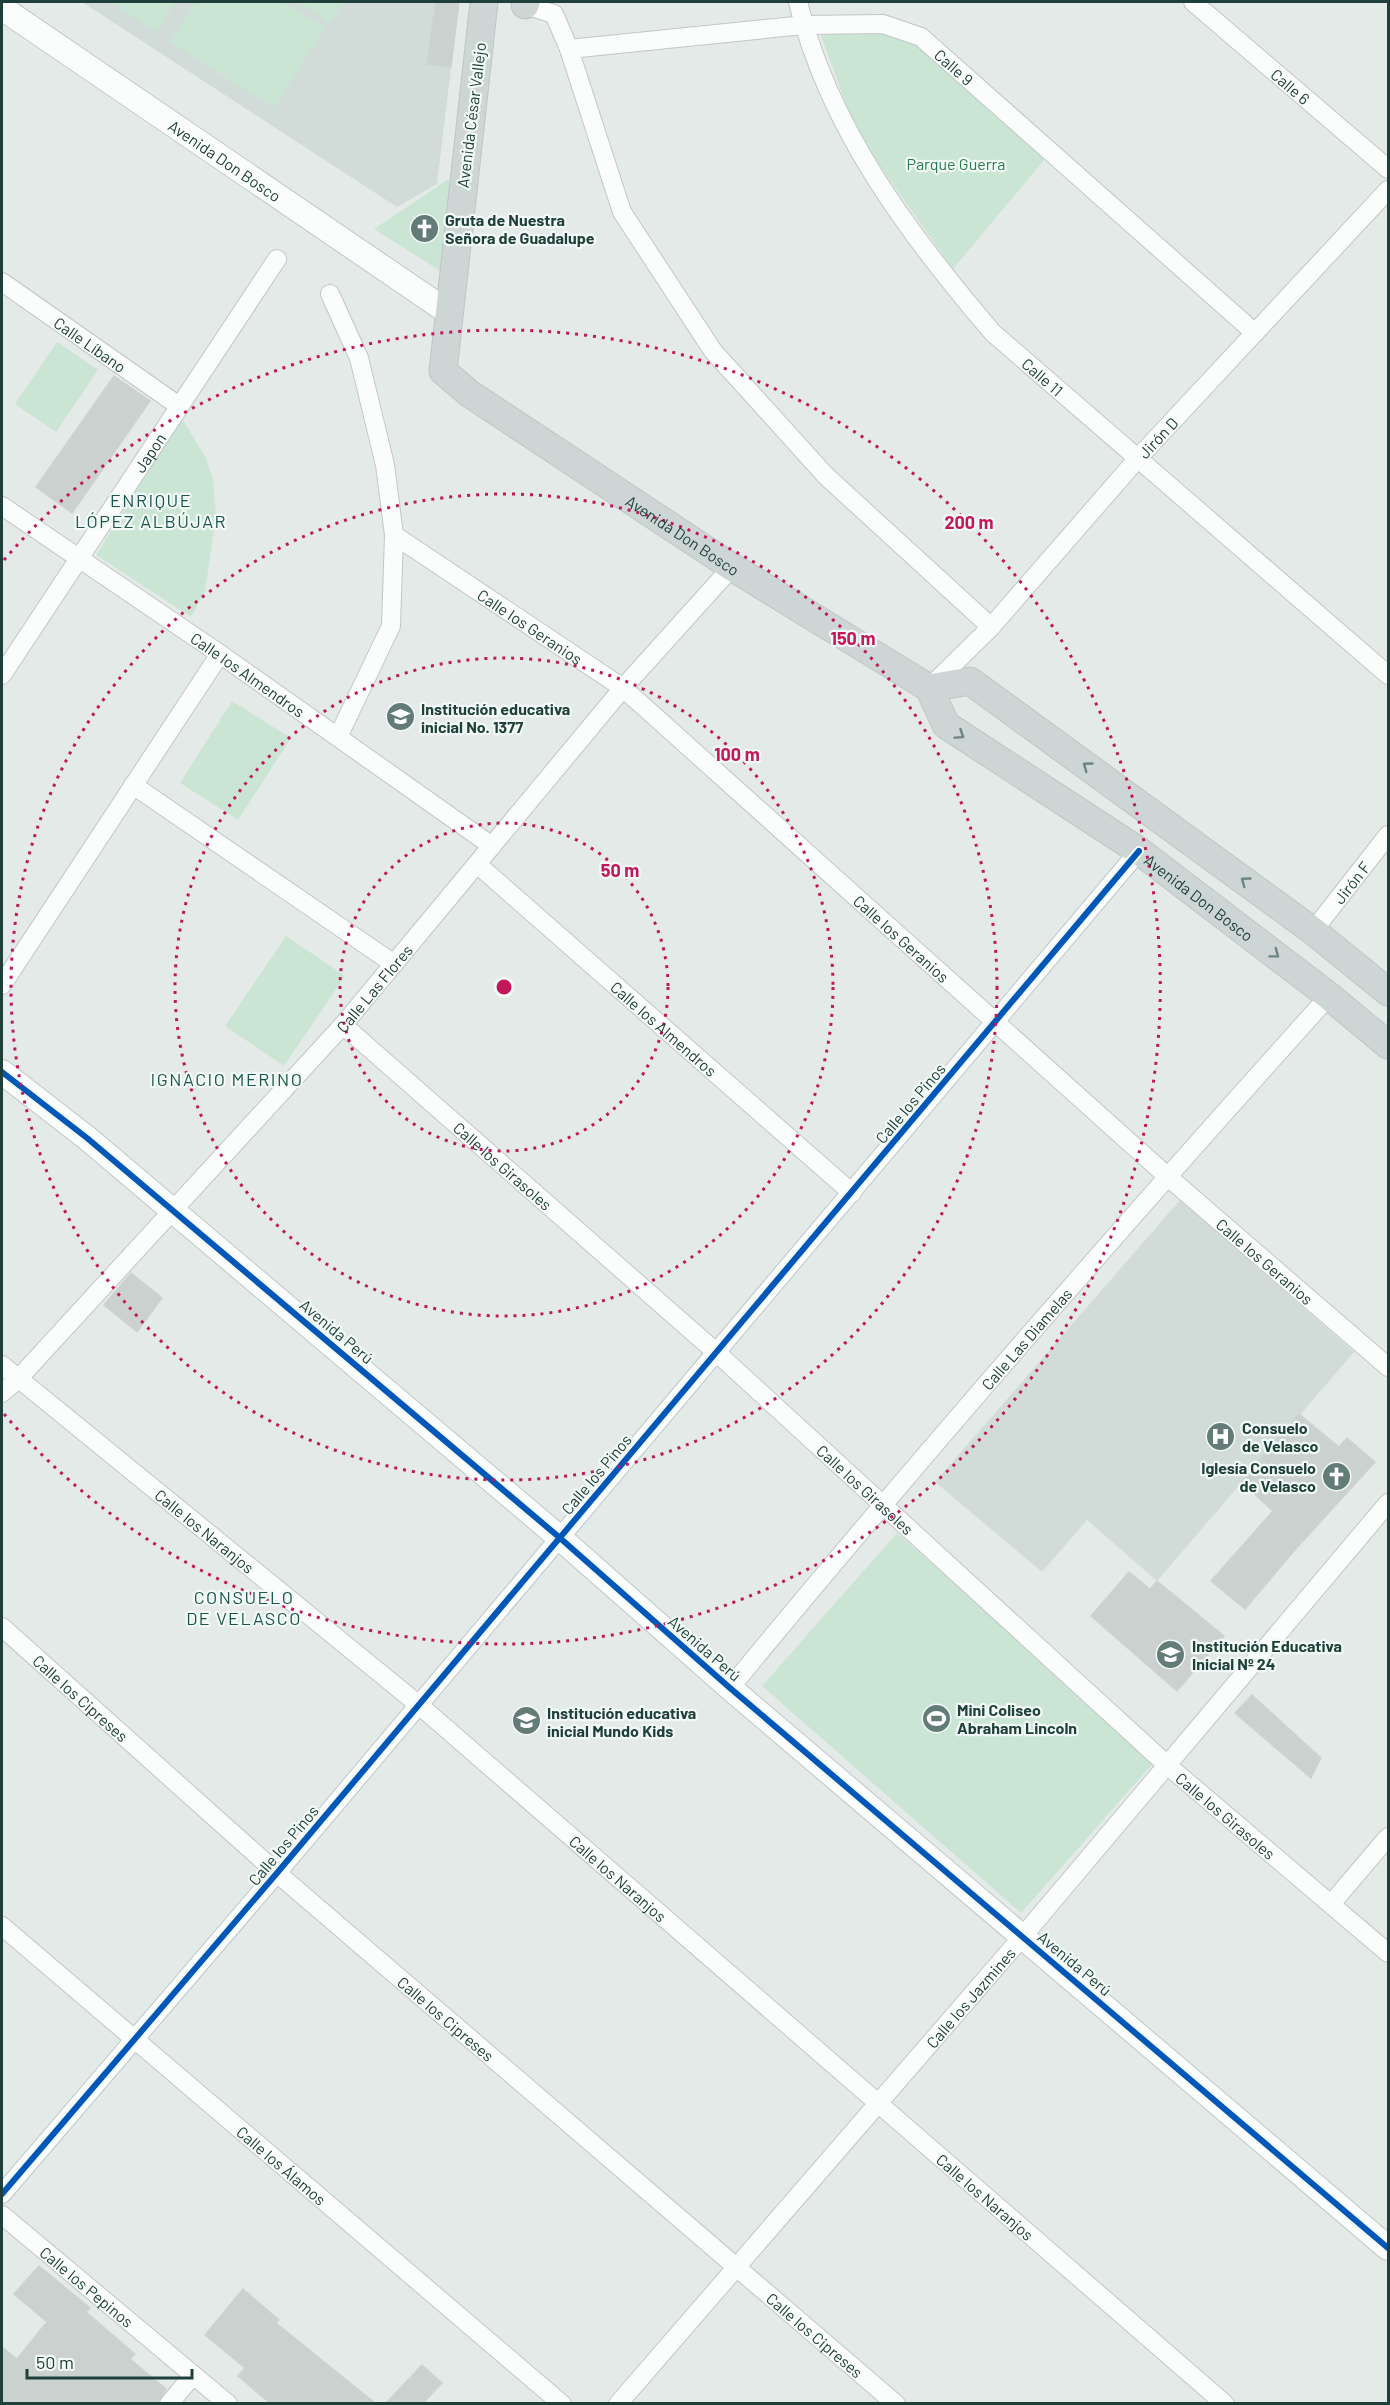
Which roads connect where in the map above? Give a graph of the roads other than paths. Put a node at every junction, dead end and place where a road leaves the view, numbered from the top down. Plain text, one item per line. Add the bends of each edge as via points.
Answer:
1 (484, 2) edge
2 (798, 2) edge
3 (1194, 2) edge
4 (525, 3) edge
5 (2, 8) edge
6 (804, 26) junction
7 (569, 49) junction
8 (1389, 169) edge
9 (1389, 190) edge
10 (277, 259) dead end
11 (2, 282) edge
12 (330, 294) dead end
13 (448, 312) junction
14 (1256, 333) junction
15 (443, 371) joint
16 (179, 406) junction
17 (1139, 457) junction
18 (2, 506) edge
19 (394, 535) junction
20 (77, 560) junction
21 (732, 567) junction
22 (992, 627) junction
23 (220, 654) junction
24 (2, 675) edge
25 (1389, 675) edge
26 (623, 688) junction
27 (929, 688) junction
28 (338, 737) junction
29 (133, 785) junction
30 (1389, 836) edge
31 (492, 846) junction
32 (1139, 851) junction
33 (477, 864) junction
34 (1313, 931) junction
35 (394, 964) junction
36 (2, 985) edge
37 (1389, 992) edge
38 (1329, 996) junction
39 (997, 1022) junction
40 (343, 1025) junction
41 (1389, 1045) edge
42 (2, 1072) edge
43 (1167, 1176) junction
44 (852, 1193) junction
45 (173, 1211) junction
46 (717, 1353) junction
47 (2, 1365) edge
48 (1389, 1367) edge
49 (18, 1379) junction
50 (2, 1393) edge
51 (1389, 1503) edge
52 (881, 1504) junction
53 (560, 1538) junction
54 (2, 1627) edge
55 (730, 1688) junction
56 (419, 1705) junction
57 (1167, 1765) junction
58 (1389, 1837) edge
59 (277, 1874) junction
60 (1330, 1904) junction
61 (2, 1926) edge
62 (1023, 1936) junction
63 (1389, 1953) edge
64 (132, 2040) junction
65 (879, 2102) junction
66 (2, 2194) edge
67 (2, 2215) edge
68 (1389, 2248) edge
69 (737, 2266) junction
70 (194, 2375) junction
71 (169, 2403) edge
72 (228, 2403) edge
73 (562, 2403) edge
74 (618, 2403) edge
75 (896, 2403) edge
76 (1225, 2403) edge

1 - 13 main road, Avenida César Vallejo
2 - 6 street, Calle 11
3 - 8 street, Calle 6
4 - 7 street via 554,14
5 - 13 street, Avenida Don Bosco
6 - 7 street, Calle 9
6 - 14 street, Calle 9 via 883,24 921,38
6 - 17 street, Calle 11 via 830,99 868,166 947,279 993,333
7 - 22 street via 622,212 713,351 826,476
9 - 14 street, Jirón D
10 - 16 street, Japon
11 - 16 street, Calle Líbano
12 - 19 street via 359,358 385,465
13 - 15 main road, Avenida César Vallejo
14 - 17 street, Jirón D
15 - 21 main road, Avenida Don Bosco via 470,394
16 - 20 street, Japon
17 - 22 street, Jirón D
17 - 25 street, Calle 11
18 - 20 street, Calle los Almendros
19 - 26 street, Calle los Geranios
19 - 28 street via 391,626
20 - 23 street, Calle los Almendros
20 - 24 street, Japon
21 - 26 street, Calle Las Flores
21 - 27 main road, Avenida Don Bosco
22 - 27 street, Jirón D
23 - 28 street, Calle los Almendros
23 - 29 street
26 - 31 street, Calle Las Flores
26 - 39 street, Calle los Geranios
27 -> 32 main road, Avenida Don Bosco via 946,725
34 -> 27 main road via 970,681
28 - 31 street, Calle los Almendros
29 - 35 street
29 - 36 street
30 - 34 street, Jirón F
31 - 33 street, Calle Las Flores
32 -> 38 main road, Avenida Don Bosco
32 - 39 street, Calle los Pinos
33 - 35 street, Calle Las Flores
33 - 44 street, Calle los Almendros
34 - 37 main road
35 - 40 street, Calle Las Flores
38 - 41 main road, Avenida Don Bosco
38 - 43 street, Calle Las Diamelas
39 - 43 street, Calle los Geranios
39 - 44 street, Calle los Pinos
40 - 45 street, Calle Las Flores
40 - 46 street, Calle los Girasoles
42 - 45 street, Avenida Perú
43 - 48 street, Calle los Geranios
43 - 52 street, Calle Las Diamelas
44 - 46 street, Calle los Pinos
45 - 49 street, Calle Las Flores
45 - 53 street, Avenida Perú
46 - 52 street, Calle los Girasoles
46 - 53 street, Calle los Pinos
47 - 49 street, Calle los Naranjos
49 - 50 street, Calle Las Flores
49 - 56 street, Calle los Naranjos
51 - 57 street, Calle los Jazmines
52 - 55 street, Calle Las Diamelas
52 - 57 street, Calle los Girasoles
53 - 55 street, Avenida Perú
53 - 56 street, Calle los Pinos
54 - 59 street, Calle los Cipreses
55 - 62 street, Avenida Perú
56 - 59 street, Calle los Pinos
56 - 65 street, Calle los Naranjos
57 - 60 street, Calle los Girasoles
57 - 62 street, Calle los Jazmines
58 - 60 street
59 - 64 street, Calle los Pinos
59 - 69 street, Calle los Cipreses
60 - 63 street, Calle los Girasoles
61 - 64 street, Calle los Álamos
62 - 65 street, Calle los Jazmines
62 - 68 street, Avenida Perú
64 - 66 street, Calle los Pinos
64 - 73 street, Calle los Álamos
65 - 69 street, Calle los Jazmines
65 - 76 street, Calle los Naranjos
67 - 70 street, Calle los Pepinos
69 - 74 street, Calle los Jazmines
69 - 75 street, Calle los Cipreses
70 - 71 street
70 - 72 street, Calle los Pepinos

